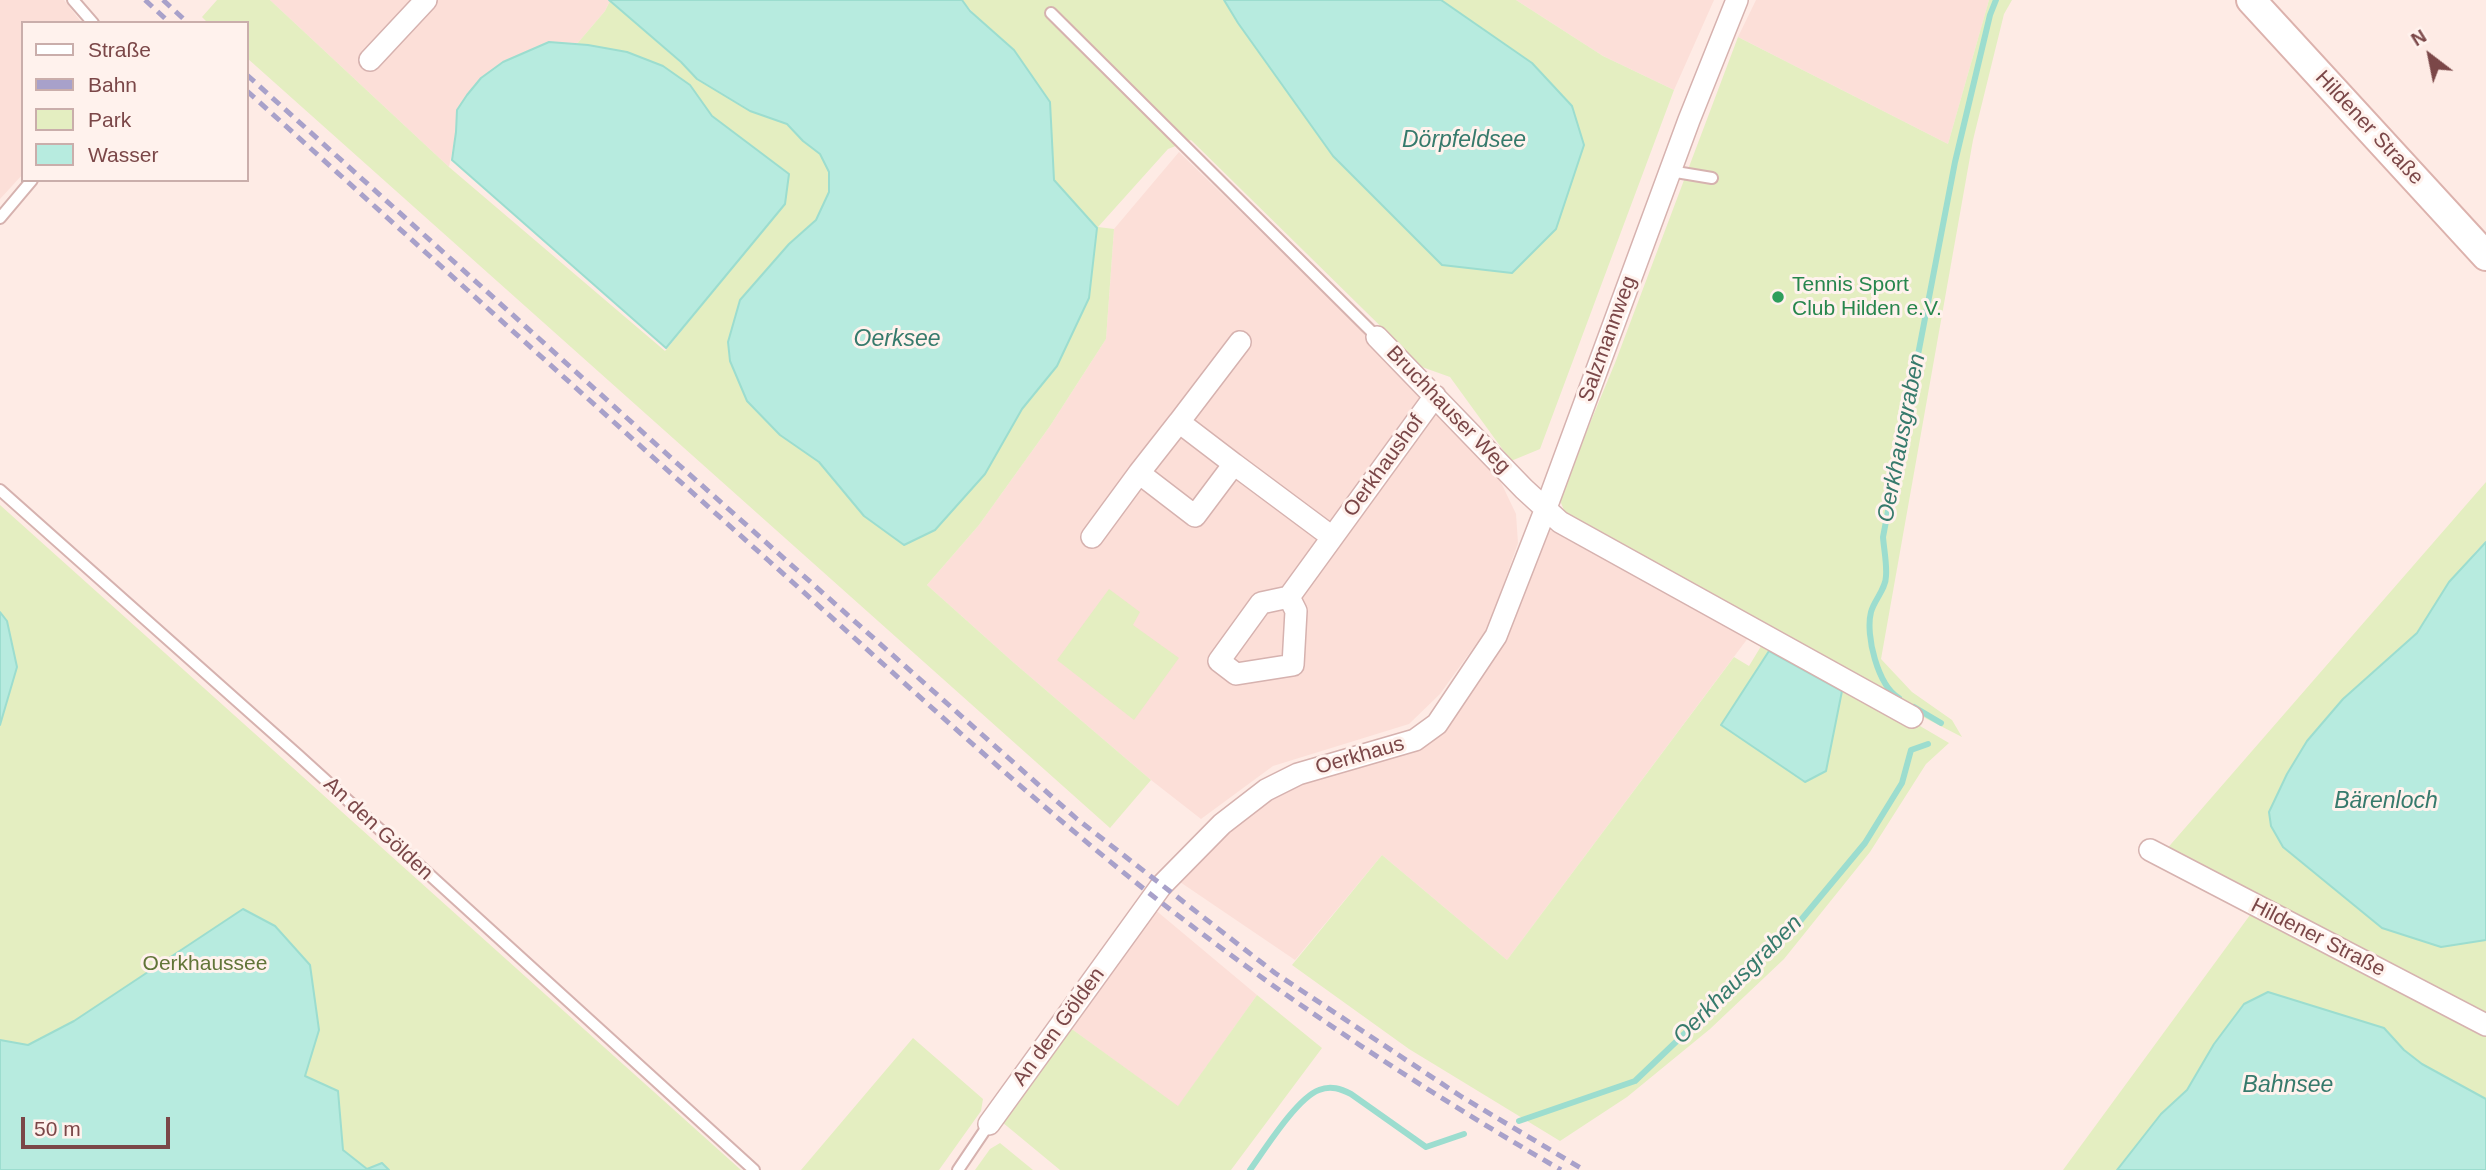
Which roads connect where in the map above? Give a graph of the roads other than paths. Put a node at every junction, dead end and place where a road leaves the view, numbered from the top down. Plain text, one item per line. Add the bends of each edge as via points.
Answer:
1 (72, 0) edge
2 (426, 0) edge
3 (1737, 0) edge
4 (2251, 0) edge
5 (1051, 13) dead end
6 (91, 21) edge
7 (370, 60) dead end
8 (1670, 171) junction
9 (1712, 178) dead end
10 (30, 182) edge
11 (0, 218) edge
12 (2486, 256) edge
13 (1377, 337) joint
14 (1240, 342) dead end
15 (1435, 396) junction
16 (1179, 422) junction
17 (1234, 464) junction
18 (1139, 473) junction
19 (0, 490) edge
20 (1546, 508) junction
21 (1092, 537) dead end
22 (1332, 537) junction
23 (1289, 597) dead end
24 (1912, 717) dead end
25 (2150, 850) dead end
26 (1161, 886) joint
27 (2486, 1025) edge
28 (989, 1124) joint
29 (754, 1170) edge
30 (958, 1170) edge

1 - 6 lane
2 - 7 street
3 - 8 street, Salzmannweg
4 - 12 main road, Hildener Straße
5 - 13 lane, Bruchhauser Weg
8 - 9 lane
8 - 20 street, Salzmannweg
10 - 11 lane
13 - 15 street, Bruchhauser Weg
14 - 16 street
15 - 20 street, Bruchhauser Weg
15 - 22 street, Oerkhaushof
16 - 17 street, Oerkhaushof
16 - 18 street
17 - 18 street via 1195,516
17 - 22 street, Oerkhaushof
18 - 21 street
19 - 29 lane, An den Gölden
20 - 24 street, Bruchhauser Weg via 1560,522
20 - 26 street, Oerkhaus via 1496,636 1437,724 1415,740 1298,774 1266,790 1222,824
22 - 23 street, Oerkhaushof
25 - 27 street, Hildener Straße
26 - 28 street, An den Gölden
28 - 30 lane, An den Gölden

